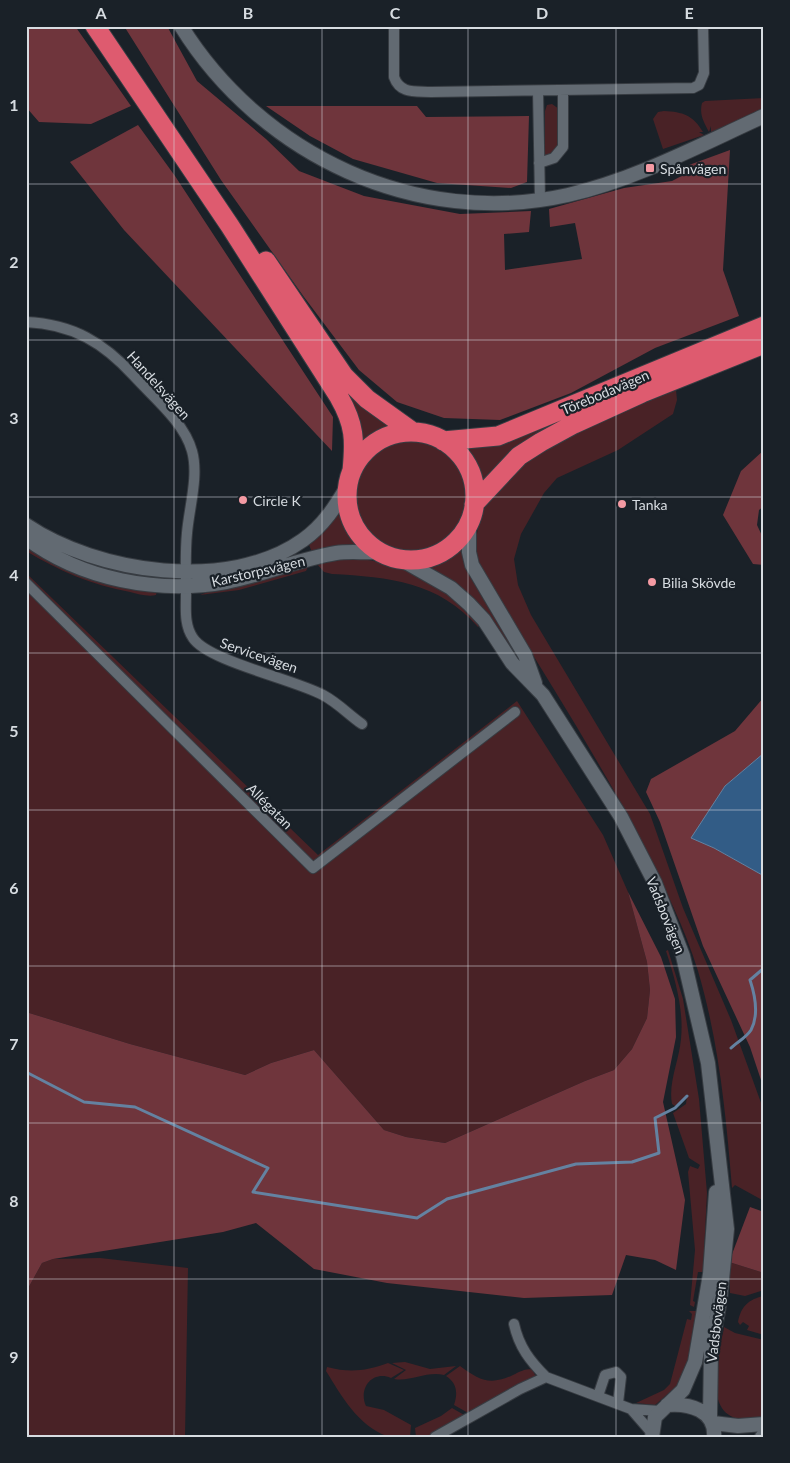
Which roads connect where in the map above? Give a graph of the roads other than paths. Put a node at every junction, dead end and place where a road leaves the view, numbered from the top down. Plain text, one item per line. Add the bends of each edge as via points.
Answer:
1 (95, 26) edge
2 (108, 26) edge
3 (181, 26) edge
4 (394, 26) edge
5 (704, 26) edge
6 (563, 90) junction
7 (538, 91) junction
8 (764, 116) edge
9 (539, 163) junction
10 (540, 200) junction
11 (26, 322) edge
12 (764, 326) edge
13 (764, 344) edge
14 (413, 432) junction
15 (443, 441) junction
16 (350, 478) junction
17 (474, 504) junction
18 (469, 523) junction
19 (26, 525) edge
20 (26, 538) edge
21 (378, 552) junction
22 (402, 560) junction
23 (186, 571) junction
24 (26, 583) edge
25 (186, 586) junction
26 (538, 688) junction
27 (515, 712) dead end
28 (362, 724) dead end
29 (718, 1169) junction
30 (514, 1324) dead end
31 (546, 1377) junction
32 (598, 1396) junction
33 (618, 1403) junction
34 (663, 1408) junction
35 (631, 1409) junction
36 (764, 1424) edge
37 (712, 1425) edge
38 (652, 1435) edge
39 (435, 1437) edge

1 - 16 highway via 240,241 339,397 354,432
2 - 14 highway via 344,376 367,399
3 - 10 main road via 208,66 246,106 288,140 321,160 392,189 427,197 467,203
4 - 7 street via 394,77 402,90
5 - 6 street via 704,73 699,85 684,89
6 - 7 street
6 - 9 street via 563,147 554,158
7 - 9 street
8 - 10 main road via 621,180
9 - 10 street
11 - 23 street, Handelsvägen via 82,335 105,348 172,417 186,437 194,464
12 - 15 highway, Törebodavägen via 498,436
13 - 17 highway, Törebodavägen via 642,393 541,442 519,456
14 - 15 highway
14 - 16 highway via 392,435 372,445 364,452
15 - 17 highway via 458,452 468,468 474,485
16 - 21 highway via 347,504 352,523
16 - 23 main road, Karstorpsvägen via 337,504 320,526 288,549 234,567
17 - 18 highway
18 - 22 highway via 460,537 442,552 427,558
18 - 26 main road, Vadsbovägen via 472,565 525,655
19 - 23 main road, Karstorpsvägen via 59,544 95,558 146,570
20 - 25 main road, Karstorpsvägen via 68,563 101,575 159,586
21 - 22 highway
21 - 25 main road, Karstorpsvägen via 335,554 225,582
22 - 26 main road, Vadsbovägen via 451,588 469,604 484,620 512,663
23 - 25 street, Handelsvägen
24 - 27 street, Allégatan via 313,868
25 - 28 street, Servicevägen via 186,623 198,645 224,659 324,695
26 - 29 main road, Vadsbovägen via 620,817 655,884 678,941 691,982 708,1063
29 - 34 main road, Vadsbovägen via 710,1274 695,1362 683,1390
29 - 37 main road, Vadsbovägen via 727,1229 711,1350
30 - 31 street via 521,1348
31 - 32 street
31 - 39 street
32 - 33 street
32 - 33 street via 605,1375 616,1372 621,1377
33 - 35 street
34 - 35 street
34 - 37 main road via 687,1405
34 - 38 main road via 654,1421
35 - 38 street
36 - 37 main road

